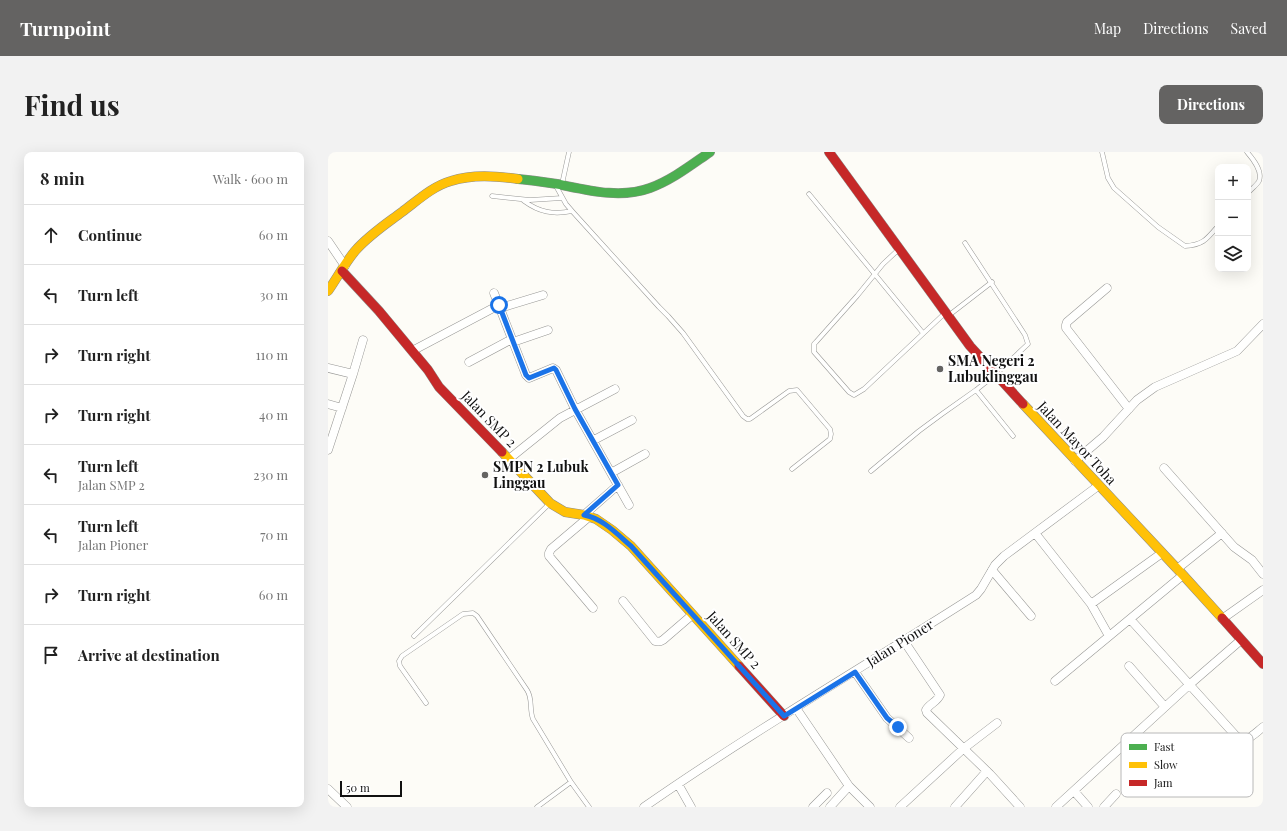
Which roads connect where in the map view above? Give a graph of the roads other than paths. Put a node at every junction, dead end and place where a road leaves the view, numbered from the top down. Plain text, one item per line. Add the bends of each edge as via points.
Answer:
1 (569, 152) edge
2 (710, 152) edge
3 (829, 152) edge
4 (1102, 152) edge
5 (1247, 152) edge
6 (558, 185) junction
7 (1251, 190) edge
8 (809, 194) dead end
9 (492, 196) dead end
10 (562, 198) junction
11 (522, 200) junction
12 (572, 211) junction
13 (1215, 229) edge
14 (328, 240) edge
15 (965, 243) dead end
16 (900, 249) junction
17 (344, 268) junction
18 (874, 274) junction
19 (992, 282) junction
20 (1107, 288) dead end
21 (328, 292) edge
22 (494, 293) dead end
23 (543, 295) dead end
24 (499, 306) junction
25 (947, 314) junction
26 (1263, 324) edge
27 (548, 330) dead end
28 (923, 333) junction
29 (363, 340) dead end
30 (513, 340) junction
31 (412, 351) junction
32 (469, 362) dead end
33 (328, 368) edge
34 (353, 374) junction
35 (995, 375) junction
36 (615, 389) dead end
37 (976, 390) junction
38 (328, 404) edge
39 (342, 408) junction
40 (575, 409) junction
41 (1129, 409) junction
42 (632, 420) dead end
43 (1013, 436) dead end
44 (594, 440) junction
45 (328, 450) edge
46 (645, 454) dead end
47 (509, 459) junction
48 (1075, 461) junction
49 (1164, 468) dead end
50 (792, 469) dead end
51 (871, 471) dead end
52 (611, 472) junction
53 (618, 485) junction
54 (1098, 486) junction
55 (550, 503) junction
56 (629, 505) dead end
57 (587, 516) junction
58 (1035, 533) junction
59 (1222, 533) junction
60 (1162, 553) junction
61 (992, 570) junction
62 (1180, 572) junction
63 (1263, 574) edge
64 (1263, 590) edge
65 (623, 601) dead end
66 (1091, 604) junction
67 (593, 608) dead end
68 (692, 615) junction
69 (1030, 616) dead end
70 (1130, 619) junction
71 (1222, 619) junction
72 (414, 636) dead end
73 (1109, 636) junction
74 (1241, 640) junction
75 (904, 641) junction
76 (1263, 664) edge
77 (1129, 666) dead end
78 (855, 672) junction
79 (1055, 681) dead end
80 (1190, 685) junction
81 (426, 703) dead end
82 (1165, 707) junction
83 (796, 708) junction
84 (784, 716) junction
85 (997, 723) dead end
86 (1263, 727) edge
87 (1137, 733) edge
88 (1233, 733) edge
89 (1253, 735) edge
90 (909, 738) dead end
91 (1121, 748) edge
92 (963, 749) junction
93 (987, 771) junction
94 (571, 782) junction
95 (678, 784) junction
96 (849, 786) junction
97 (328, 789) edge
98 (1074, 791) junction
99 (826, 793) dead end
100 (1116, 794) dead end
101 (347, 807) edge
102 (537, 807) edge
103 (589, 807) edge
104 (644, 807) edge
105 (691, 807) edge
106 (813, 807) edge
107 (830, 807) edge
108 (870, 807) edge
109 (900, 807) edge
110 (955, 807) edge
111 (1020, 807) edge
112 (1056, 807) edge
113 (1088, 807) edge
114 (1104, 807) edge

1 - 6 lane
2 - 6 street via 656,186 641,192 607,192
3 - 16 street, Jalan Mayor Toha
4 - 13 lane via 1108,178 1114,188 1158,227 1185,246 1205,241
5 - 7 lane via 1260,169 1261,175
6 - 10 lane
6 - 17 street via 495,177 449,181 419,199 377,231 352,256
8 - 18 lane
9 - 11 lane
10 - 11 lane
10 - 12 lane
11 - 12 lane via 556,214
12 - 50 lane via 678,327 746,419 750,419 789,391 797,390 830,429 831,434 830,439
14 - 17 street
15 - 19 lane
16 - 18 lane
16 - 25 street, Jalan Mayor Toha
17 - 21 street
17 - 31 street, Jalan SMP 2
18 - 28 lane
18 - 28 lane via 814,344 814,352 848,392 854,395 864,389
19 - 25 lane
19 - 35 lane via 1028,344
20 - 41 street via 1067,322 1066,328
22 - 24 street
23 - 24 street
24 - 30 street
24 - 31 street
25 - 28 lane
25 - 35 street, Jalan Mayor Toha
26 - 41 street via 1237,351 1155,387
27 - 30 street
29 - 34 street
30 - 32 street
30 - 40 street via 526,375 529,378 554,368
31 - 47 street, Jalan SMP 2 via 440,387
33 - 34 street
34 - 39 street
35 - 37 lane
35 - 48 street, Jalan Mayor Toha
36 - 40 street
37 - 43 lane
37 - 51 lane via 919,431
38 - 39 street
39 - 45 street
40 - 44 street
40 - 47 street via 549,426
41 - 48 street via 1103,437
42 - 44 street
44 - 52 street
46 - 52 street
47 - 55 street, Jalan SMP 2
48 - 54 street, Jalan Mayor Toha
49 - 59 street
52 - 53 street
53 - 56 street
53 - 57 street
54 - 58 street, Jalan Pioner
54 - 60 street, Jalan Mayor Toha
55 - 57 street, Jalan SMP 2 via 562,511
55 - 72 lane
57 - 67 street via 551,549 549,556
57 - 68 street, Jalan SMP 2 via 603,523 631,546
58 - 61 street, Jalan Pioner via 1004,556
58 - 66 street
59 - 62 street
59 - 63 street via 1234,547 1252,560
60 - 62 street, Jalan Mayor Toha
60 - 66 street
61 - 69 street
61 - 75 street, Jalan Pioner via 976,595
62 - 70 street
62 - 71 street, Jalan Mayor Toha
64 - 71 street
65 - 68 street via 658,642
66 - 73 street
68 - 84 street, Jalan SMP 2
70 - 73 street
70 - 80 street
71 - 74 street, Jalan Mayor Toha
73 - 79 street
74 - 76 street, Jalan Mayor Toha
74 - 80 street
75 - 78 street, Jalan Pioner
75 - 92 street via 940,695 927,708 927,713
77 - 82 street
78 - 83 street, Jalan Pioner
78 - 90 street via 887,718
80 - 82 street
80 - 88 street
81 - 94 lane via 399,661 402,656 463,614 473,613 531,696 533,719
82 - 87 street
83 - 84 street, Jalan Pioner
83 - 96 street
84 - 95 street, Jalan Pioner
85 - 92 street
86 - 89 street
91 - 98 street
92 - 93 street
92 - 109 street
93 - 110 street
93 - 111 street
94 - 102 lane
94 - 103 lane
95 - 104 street, Jalan Pioner
95 - 105 street
96 - 107 street
96 - 108 street
97 - 101 street
98 - 112 street
98 - 113 street
99 - 106 street
100 - 114 street

